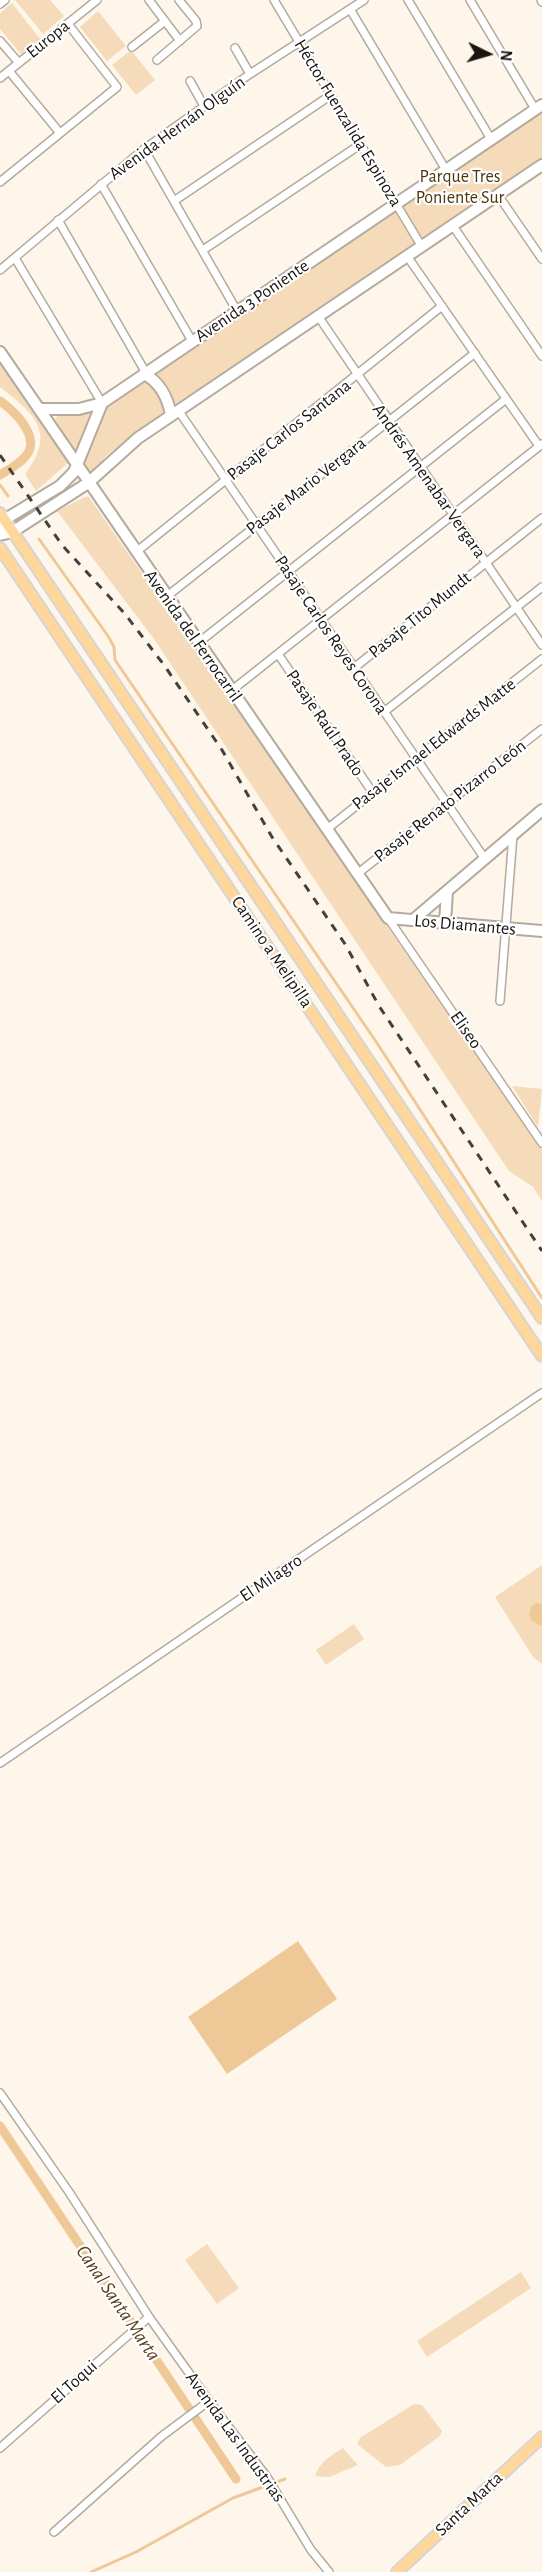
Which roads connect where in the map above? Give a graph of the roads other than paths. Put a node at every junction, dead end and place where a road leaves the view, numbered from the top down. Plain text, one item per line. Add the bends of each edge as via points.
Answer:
1 (4, 0) edge
2 (97, 0) edge
3 (148, 0) edge
4 (179, 0) edge
5 (274, 0) edge
6 (364, 0) edge
7 (408, 0) edge
8 (470, 0) edge
9 (0, 4) edge
10 (350, 9) junction
11 (165, 21) junction
12 (68, 24) junction
13 (0, 41) edge
14 (180, 41) junction
15 (299, 42) junction
16 (132, 47) dead end
17 (235, 48) dead end
18 (157, 60) dead end
19 (19, 63) junction
20 (9, 71) junction
21 (250, 74) junction
22 (0, 78) edge
23 (190, 81) dead end
24 (332, 95) junction
25 (204, 106) junction
26 (539, 107) edge
27 (60, 133) junction
28 (491, 139) junction
29 (361, 144) junction
30 (144, 149) junction
31 (542, 165) edge
32 (446, 170) junction
33 (0, 182) edge
34 (100, 184) junction
35 (498, 195) junction
36 (174, 201) junction
37 (396, 203) junction
38 (58, 220) junction
39 (453, 226) junction
40 (422, 247) junction
41 (202, 250) junction
42 (407, 256) junction
43 (15, 258) junction
44 (542, 259) edge
45 (0, 270) edge
46 (442, 306) junction
47 (237, 310) junction
48 (318, 316) junction
49 (192, 341) junction
50 (0, 352) edge
51 (475, 353) junction
52 (542, 356) edge
53 (145, 373) junction
54 (357, 376) junction
55 (506, 399) junction
56 (102, 403) junction
57 (40, 409) junction
58 (175, 413) junction
59 (388, 421) junction
60 (540, 445) edge
61 (78, 466) junction
62 (420, 467) junction
63 (225, 480) junction
64 (88, 483) junction
65 (453, 515) junction
66 (542, 518) edge
67 (1, 520) edge
68 (257, 526) junction
69 (12, 532) junction
70 (0, 536) edge
71 (0, 548) edge
72 (135, 552) junction
73 (486, 563) junction
74 (288, 572) junction
75 (542, 587) edge
76 (166, 597) junction
77 (516, 607) junction
78 (321, 619) junction
79 (198, 643) junction
80 (542, 645) edge
81 (278, 654) junction
82 (542, 659) edge
83 (354, 668) junction
84 (231, 691) junction
85 (384, 712) junction
86 (542, 729) edge
87 (416, 758) junction
88 (373, 793) junction
89 (447, 804) junction
90 (542, 810) edge
91 (327, 829) junction
92 (513, 835) junction
93 (485, 859) junction
94 (357, 874) junction
95 (447, 891) junction
96 (388, 918) junction
97 (413, 920) junction
98 (445, 923) junction
99 (506, 928) junction
100 (542, 931) edge
101 (500, 1001) dead end
102 (353, 1037) junction
103 (336, 1048) junction
104 (402, 1109) junction
105 (385, 1121) junction
106 (542, 1135) edge
107 (542, 1142) edge
108 (511, 1272) junction
109 (494, 1284) junction
110 (542, 1318) edge
111 (542, 1356) edge
112 (542, 1393) edge
113 (0, 1762) edge
114 (0, 2093) edge
115 (149, 2317) junction
116 (209, 2401) junction
117 (542, 2437) edge
118 (0, 2448) edge
119 (54, 2532) dead end
120 (329, 2572) edge
121 (397, 2572) edge

1 - 9 street
2 - 12 street, Europa
3 - 11 street
4 - 14 street via 197,26
5 - 15 street, Héctor Fuenzalida Espinoza
6 - 10 street, Avenida Hernán Olguín
7 - 28 street
8 - 26 street
10 - 15 street, Avenida Hernán Olguín
10 - 32 street
11 - 14 street
11 - 16 street
12 - 19 street, Europa
12 - 27 street via 117,87
13 - 19 street
14 - 18 street
15 - 21 street, Avenida Hernán Olguín
15 - 24 street, Héctor Fuenzalida Espinoza
17 - 21 street
19 - 20 street, Europa
20 - 22 street, Europa
20 - 27 street
21 - 25 street, Avenida Hernán Olguín
23 - 25 street
24 - 29 street, Héctor Fuenzalida Espinoza
24 - 36 street
25 - 30 street, Avenida Hernán Olguín
26 - 28 main road, Avenida 3 Poniente
27 - 33 street
28 - 32 main road, Avenida 3 Poniente
29 - 37 street, Héctor Fuenzalida Espinoza
29 - 41 street
30 - 34 street, Avenida Hernán Olguín
30 - 36 street
31 - 35 main road
32 - 37 main road, Avenida 3 Poniente
34 - 38 street, Avenida Hernán Olguín
34 - 49 street
35 - 39 main road
35 - 44 street
36 - 41 street
37 - 40 street, Héctor Fuenzalida Espinoza
37 - 47 main road, Avenida 3 Poniente
38 - 43 street, Avenida Hernán Olguín
38 - 53 street
39 - 40 main road
39 - 52 street
40 - 42 main road
41 - 47 street
42 - 46 street
42 - 48 main road
43 - 45 street, Avenida Hernán Olguín
43 - 56 street
46 - 51 street
46 - 54 street, Pasaje Carlos Santana
47 - 49 main road, Avenida 3 Poniente
48 - 54 street, Andrés Amenabar Vergara
48 - 58 main road
49 - 53 main road, Avenida 3 Poniente
50 - 57 main road, Avenida del Ferrocarril
51 - 55 street
51 - 59 street, Pasaje Mario Vergara
53 - 56 main road, Avenida 3 Poniente
53 - 58 main road
54 - 59 street, Andrés Amenabar Vergara
54 - 63 street, Pasaje Carlos Santana
55 - 60 street
55 - 62 street
56 - 57 main road via 79,409
56 - 61 main road
57 - 61 main road, Avenida del Ferrocarril
58 - 63 street, Pasaje Carlos Reyes Corona
58 - 64 main road via 123,449
59 - 62 street, Andrés Amenabar Vergara
59 - 68 street, Pasaje Mario Vergara
60 - 65 street
61 - 64 main road, Avenida del Ferrocarril
61 - 67 main road via 60,486
62 - 65 street, Andrés Amenabar Vergara
62 - 74 street
63 - 68 street, Pasaje Carlos Reyes Corona
63 - 72 street, Pasaje Carlos Santana
64 - 69 main road
64 - 72 main road, Avenida del Ferrocarril
65 - 73 street, Andrés Amenabar Vergara
65 - 78 street
66 - 73 street, Pasaje Tito Mundt
67 - 69 main road, Camino a Melipilla
68 - 74 street, Pasaje Carlos Reyes Corona
68 - 76 street, Pasaje Mario Vergara
69 - 70 main road
69 - 102 main road, Camino a Melipilla
71 - 103 main road, Camino a Melipilla
72 - 76 main road, Avenida del Ferrocarril
73 - 77 street, Andrés Amenabar Vergara
73 - 83 street, Pasaje Tito Mundt
74 - 78 street, Pasaje Carlos Reyes Corona
74 - 79 street
75 - 77 street
76 - 79 main road, Avenida del Ferrocarril
77 - 80 street, Andrés Amenabar Vergara
77 - 85 street
78 - 81 street
78 - 83 street, Pasaje Carlos Reyes Corona
79 - 84 main road, Avenida del Ferrocarril
81 - 84 street
81 - 88 street, Pasaje Raúl Prado
82 - 87 street, Pasaje Ismael Edwards Matte
83 - 85 street, Pasaje Carlos Reyes Corona
84 - 91 main road, Avenida del Ferrocarril
85 - 87 street, Pasaje Carlos Reyes Corona
86 - 89 street, Pasaje Renato Pizarro León
87 - 88 street, Pasaje Ismael Edwards Matte
87 - 89 street, Pasaje Carlos Reyes Corona
88 - 91 street, Pasaje Ismael Edwards Matte
89 - 93 street, Pasaje Carlos Reyes Corona
89 - 94 street, Pasaje Renato Pizarro León
90 - 92 main road
91 - 94 main road, Avenida del Ferrocarril
92 - 93 main road
92 - 99 street
93 - 95 main road
94 - 96 main road, Avenida del Ferrocarril
95 - 97 main road
95 - 98 main road
96 - 97 main road, Los Diamantes
96 - 107 street, Eliseo
97 - 98 main road, Los Diamantes
98 - 99 main road, Los Diamantes
99 - 100 main road, Los Diamantes
99 - 101 street
102 - 103 main road
102 - 104 main road, Camino a Melipilla
103 - 105 main road, Camino a Melipilla
104 - 105 main road
104 - 108 main road, Camino a Melipilla
105 - 109 main road, Camino a Melipilla
106 - 107 street
108 - 109 main road
108 - 110 main road, Camino a Melipilla
109 - 111 main road, Camino a Melipilla
112 - 113 street, El Milagro
114 - 115 street, Avenida Las Industrias
115 - 116 street, Avenida Las Industrias
115 - 118 street, El Toqui
116 - 119 street via 182,2419
116 - 120 street, Avenida Las Industrias via 267,2477 311,2550
117 - 121 main road, Santa Marta

